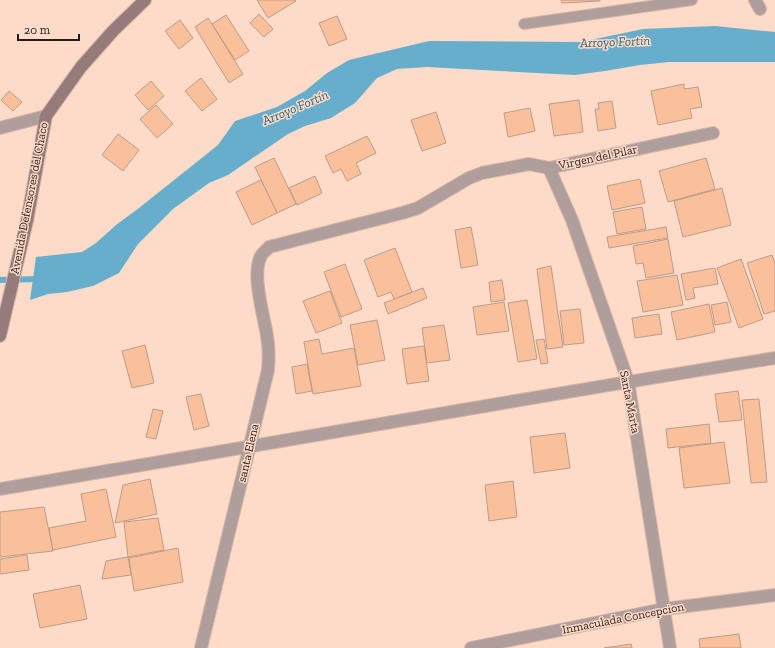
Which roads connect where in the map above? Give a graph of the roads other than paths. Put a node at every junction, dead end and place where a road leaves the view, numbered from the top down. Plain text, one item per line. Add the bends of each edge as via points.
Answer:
1 (146, 0) edge
2 (692, 0) edge
3 (524, 24) dead end
4 (46, 116) junction
5 (0, 128) edge
6 (713, 133) dead end
7 (549, 168) junction
8 (260, 256) joint
9 (0, 336) edge
10 (775, 358) edge
11 (628, 381) junction
12 (250, 448) junction
13 (0, 489) edge
14 (775, 594) edge
15 (664, 609) junction
16 (201, 648) edge
17 (471, 648) edge
18 (670, 648) edge

1 - 4 main road, Avenida Defensores del Chaco via 113,31 81,67
2 - 3 lane
4 - 5 street
4 - 9 main road, Avenida Defensores del Chaco via 27,221
6 - 7 street, Virgen del Pilar
7 - 8 street, Virgen del Pilar via 529,164 482,173 418,208 269,247
7 - 11 street, Santa Marta via 572,220
8 - 12 street, santa Elena via 257,270 258,292 268,336 269,358
10 - 11 street
11 - 12 street
11 - 15 street, Santa Marta
12 - 13 street
12 - 16 street, santa Elena
14 - 15 street, Inmaculada Concepcion
15 - 17 street, Inmaculada Concepcion
15 - 18 street, Santa Marta

